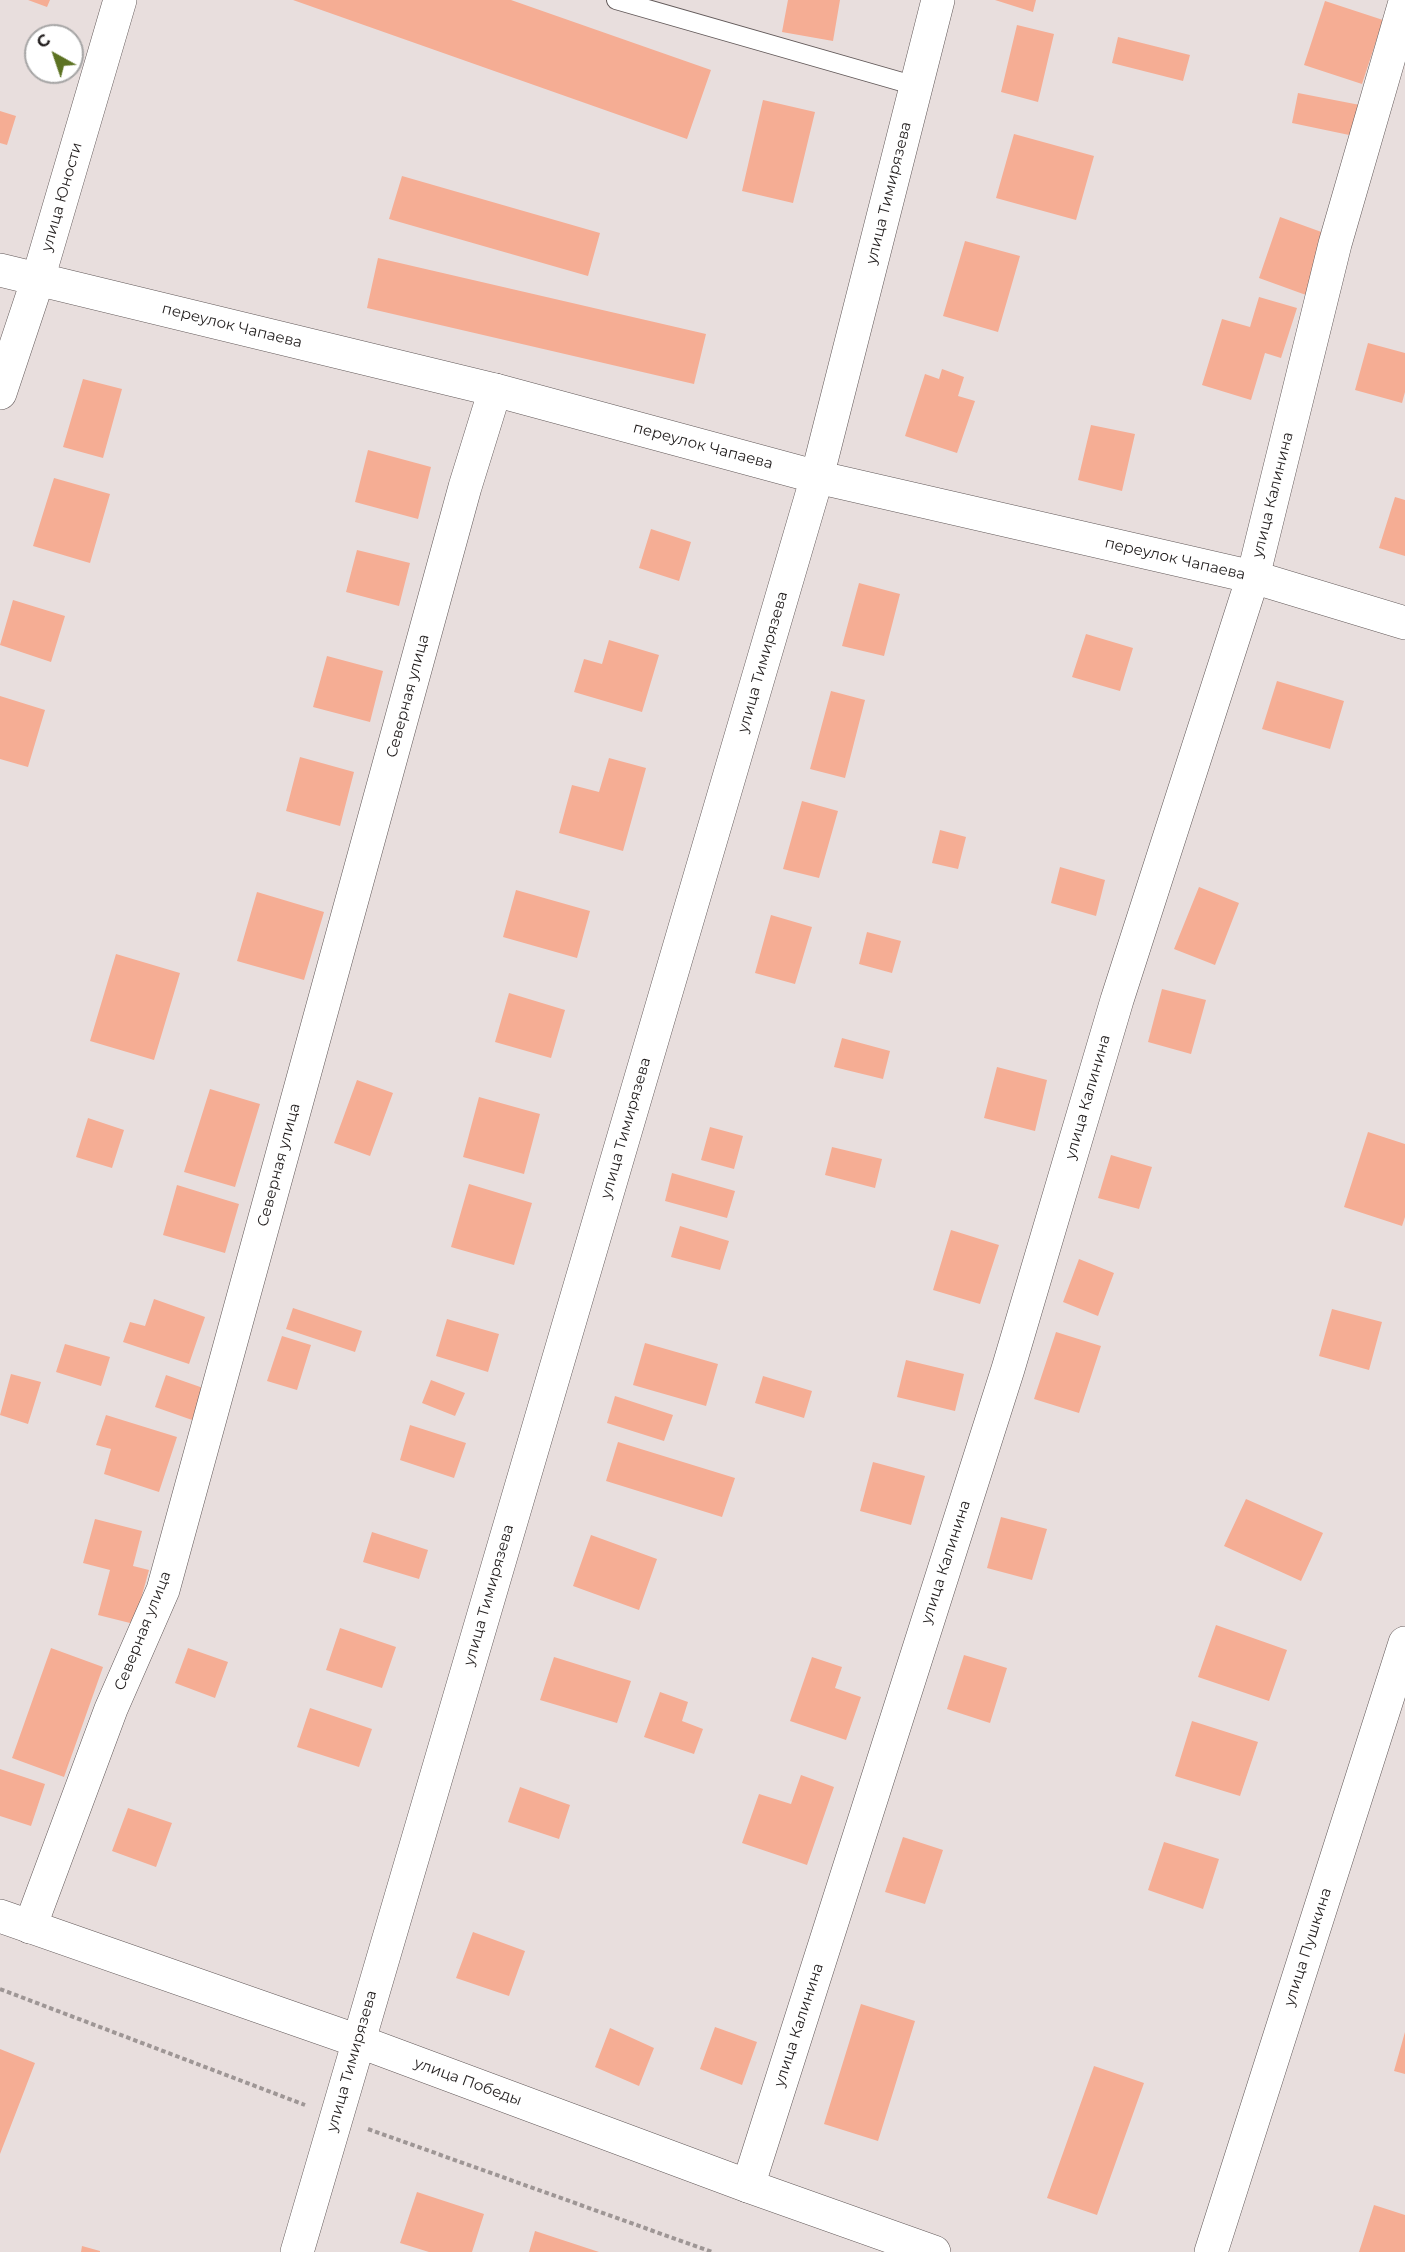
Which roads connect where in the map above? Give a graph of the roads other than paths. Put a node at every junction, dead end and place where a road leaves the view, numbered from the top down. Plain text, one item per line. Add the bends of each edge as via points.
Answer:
1 (120, 0) edge
2 (616, 0) edge
3 (938, 0) edge
4 (1405, 2) edge
5 (916, 86) junction
6 (0, 270) edge
7 (38, 279) junction
8 (495, 390) junction
9 (0, 393) edge
10 (817, 477) junction
11 (1253, 577) junction
12 (1405, 623) edge
13 (1405, 1642) edge
14 (0, 1916) edge
15 (30, 1928) junction
16 (358, 2041) junction
17 (748, 2186) junction
18 (297, 2252) edge
19 (934, 2252) edge
20 (1211, 2252) edge

1 - 7 street, улица Юности
2 - 5 lane
3 - 5 street, улица Тимирязева
4 - 11 street, улица Калинина via 1335,244
5 - 10 street, улица Тимирязева
6 - 7 street, переулок Чапаева
7 - 8 street, переулок Чапаева
7 - 9 street, улица Юности
8 - 10 street, переулок Чапаева
8 - 15 street, Северная улица via 465,487 163,1590 111,1709
10 - 11 street, переулок Чапаева
10 - 16 street, улица Тимирязева
11 - 12 street, переулок Чапаева
11 - 17 street, улица Калинина via 1117,1000 1008,1369
13 - 20 street, улица Пушкина
14 - 15 street, улица Победы
15 - 16 street, улица Победы
16 - 17 street, улица Победы
16 - 18 street, улица Тимирязева
17 - 19 street, улица Победы

